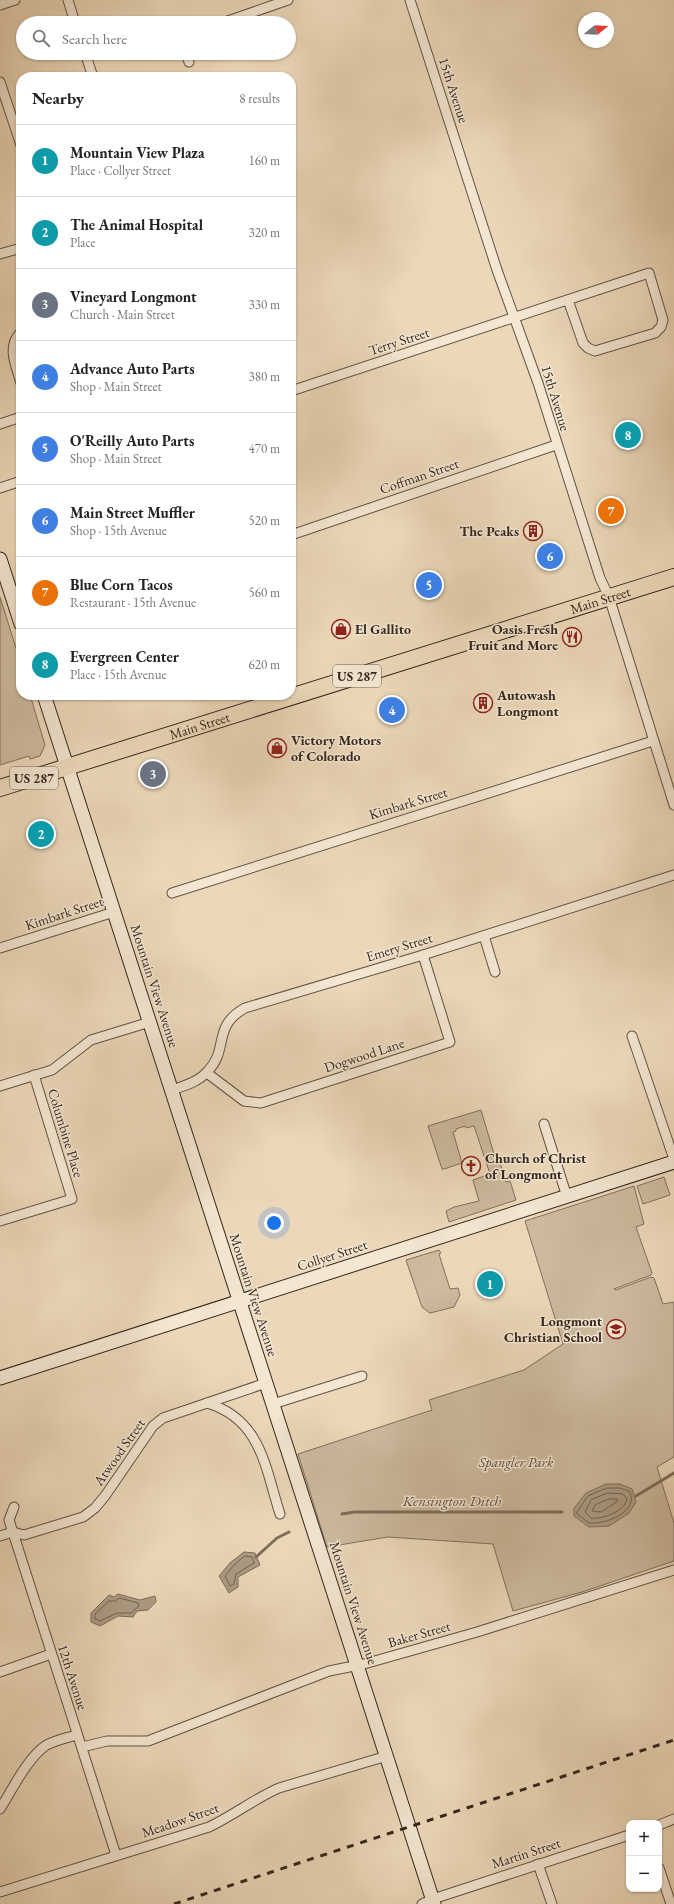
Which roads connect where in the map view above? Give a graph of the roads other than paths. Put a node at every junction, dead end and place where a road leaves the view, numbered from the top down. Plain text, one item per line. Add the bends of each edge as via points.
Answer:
1 (15, 0) edge
2 (68, 0) edge
3 (288, 0) edge
4 (410, 0) edge
5 (0, 5) edge
6 (73, 16) edge
7 (242, 16) edge
8 (87, 60) edge
9 (91, 72) edge
10 (0, 82) edge
11 (16, 130) edge
12 (16, 249) edge
13 (0, 254) edge
14 (568, 300) junction
15 (515, 318) junction
16 (16, 339) edge
17 (16, 365) edge
18 (296, 388) edge
19 (16, 419) edge
20 (0, 424) edge
21 (556, 445) junction
22 (16, 482) edge
23 (0, 488) edge
24 (296, 533) edge
25 (0, 559) edge
26 (674, 576) edge
27 (609, 597) junction
28 (16, 609) edge
29 (296, 695) edge
30 (46, 700) edge
31 (281, 700) edge
32 (653, 741) junction
33 (67, 767) junction
34 (0, 788) edge
35 (674, 805) edge
36 (674, 875) edge
37 (172, 893) dead end
38 (114, 912) junction
39 (484, 936) junction
40 (0, 948) edge
41 (423, 955) junction
42 (495, 972) dead end
43 (150, 1022) junction
44 (632, 1036) dead end
45 (206, 1073) junction
46 (34, 1075) junction
47 (0, 1086) edge
48 (172, 1090) junction
49 (544, 1124) dead end
50 (674, 1158) edge
51 (674, 1162) edge
52 (568, 1197) junction
53 (0, 1221) edge
54 (240, 1302) junction
55 (362, 1376) dead end
56 (0, 1378) edge
57 (266, 1383) junction
58 (208, 1403) junction
59 (273, 1404) junction
60 (14, 1507) dead end
61 (280, 1514) dead end
62 (12, 1532) junction
63 (0, 1536) edge
64 (674, 1570) edge
65 (52, 1654) junction
66 (357, 1666) junction
67 (0, 1672) edge
68 (77, 1735) junction
69 (82, 1747) junction
70 (386, 1756) junction
71 (0, 1809) edge
72 (674, 1819) edge
73 (662, 1824) edge
74 (626, 1836) edge
75 (116, 1855) junction
76 (538, 1864) junction
77 (662, 1877) edge
78 (0, 1892) edge
79 (430, 1902) edge
80 (552, 1904) edge
81 (671, 1904) edge

1 - 5 street
2 - 6 street
3 - 7 street
4 - 15 street, 15th Avenue via 497,270
8 - 9 street
10 - 11 street
12 - 13 street
14 - 14 street, Terry Street via 649,274 663,320 655,333 595,351 583,343
14 - 15 street, Terry Street
15 - 18 street, Terry Street
15 - 21 street, 15th Avenue
16 - 17 street via 12,351
19 - 20 street
21 - 24 street, Coffman Street
21 - 27 street, 15th Avenue via 600,578
22 - 23 street
25 - 28 street
26 - 27 highway, Main Street / US 287
27 - 29 highway, Main Street / US 287
27 - 32 street, 15th Avenue
30 - 33 street, Mountain View Avenue
31 - 33 highway, Main Street / US 287
32 - 35 street, 15th Avenue
32 - 37 street, Kimbark Street
33 - 34 highway, Main Street / US 287
33 - 38 street, Mountain View Avenue
36 - 39 street, Emery Street
38 - 40 street, Kimbark Street
38 - 43 street, Mountain View Avenue
39 - 41 street, Emery Street
39 - 42 street
41 - 45 street, Emery Street via 245,1008 234,1014 226,1024 219,1053
41 - 45 street, Dogwood Lane via 450,1042 261,1104 244,1101
43 - 46 street via 92,1040 52,1070
43 - 48 street, Mountain View Avenue
44 - 50 street
45 - 48 street, Emery Street
46 - 47 street
46 - 53 street, Columbine Place via 72,1199
48 - 54 street, Mountain View Avenue
49 - 52 street
51 - 52 street, Collyer Street
52 - 54 street, Collyer Street
54 - 56 street, Collyer Street
54 - 57 street, Mountain View Avenue
55 - 59 street
57 - 58 street, Atwood Street
57 - 59 street, Mountain View Avenue
58 - 61 street via 223,1407 249,1429 257,1444
58 - 62 street, Atwood Street via 163,1418 153,1426 106,1496 96,1508 83,1517 24,1536
59 - 66 street, Mountain View Avenue
60 - 62 street, 12th Avenue via 9,1520
62 - 63 street, Atwood Street
62 - 65 street, 12th Avenue
64 - 66 street, Baker Street via 477,1632
65 - 67 street
65 - 68 street, 12th Avenue
66 - 69 street, Baker Street via 329,1671 148,1741 107,1741
66 - 70 street, Mountain View Avenue
68 - 69 street, 12th Avenue
68 - 71 street via 45,1746 33,1757
69 - 75 street, 12th Avenue
70 - 75 street, Meadow Street via 279,1788 210,1827
70 - 79 street, Mountain View Avenue
72 - 73 street
74 - 76 street, Martin Street
75 - 78 street, Meadow Street
76 - 79 street, Martin Street
76 - 80 street
77 - 81 street

